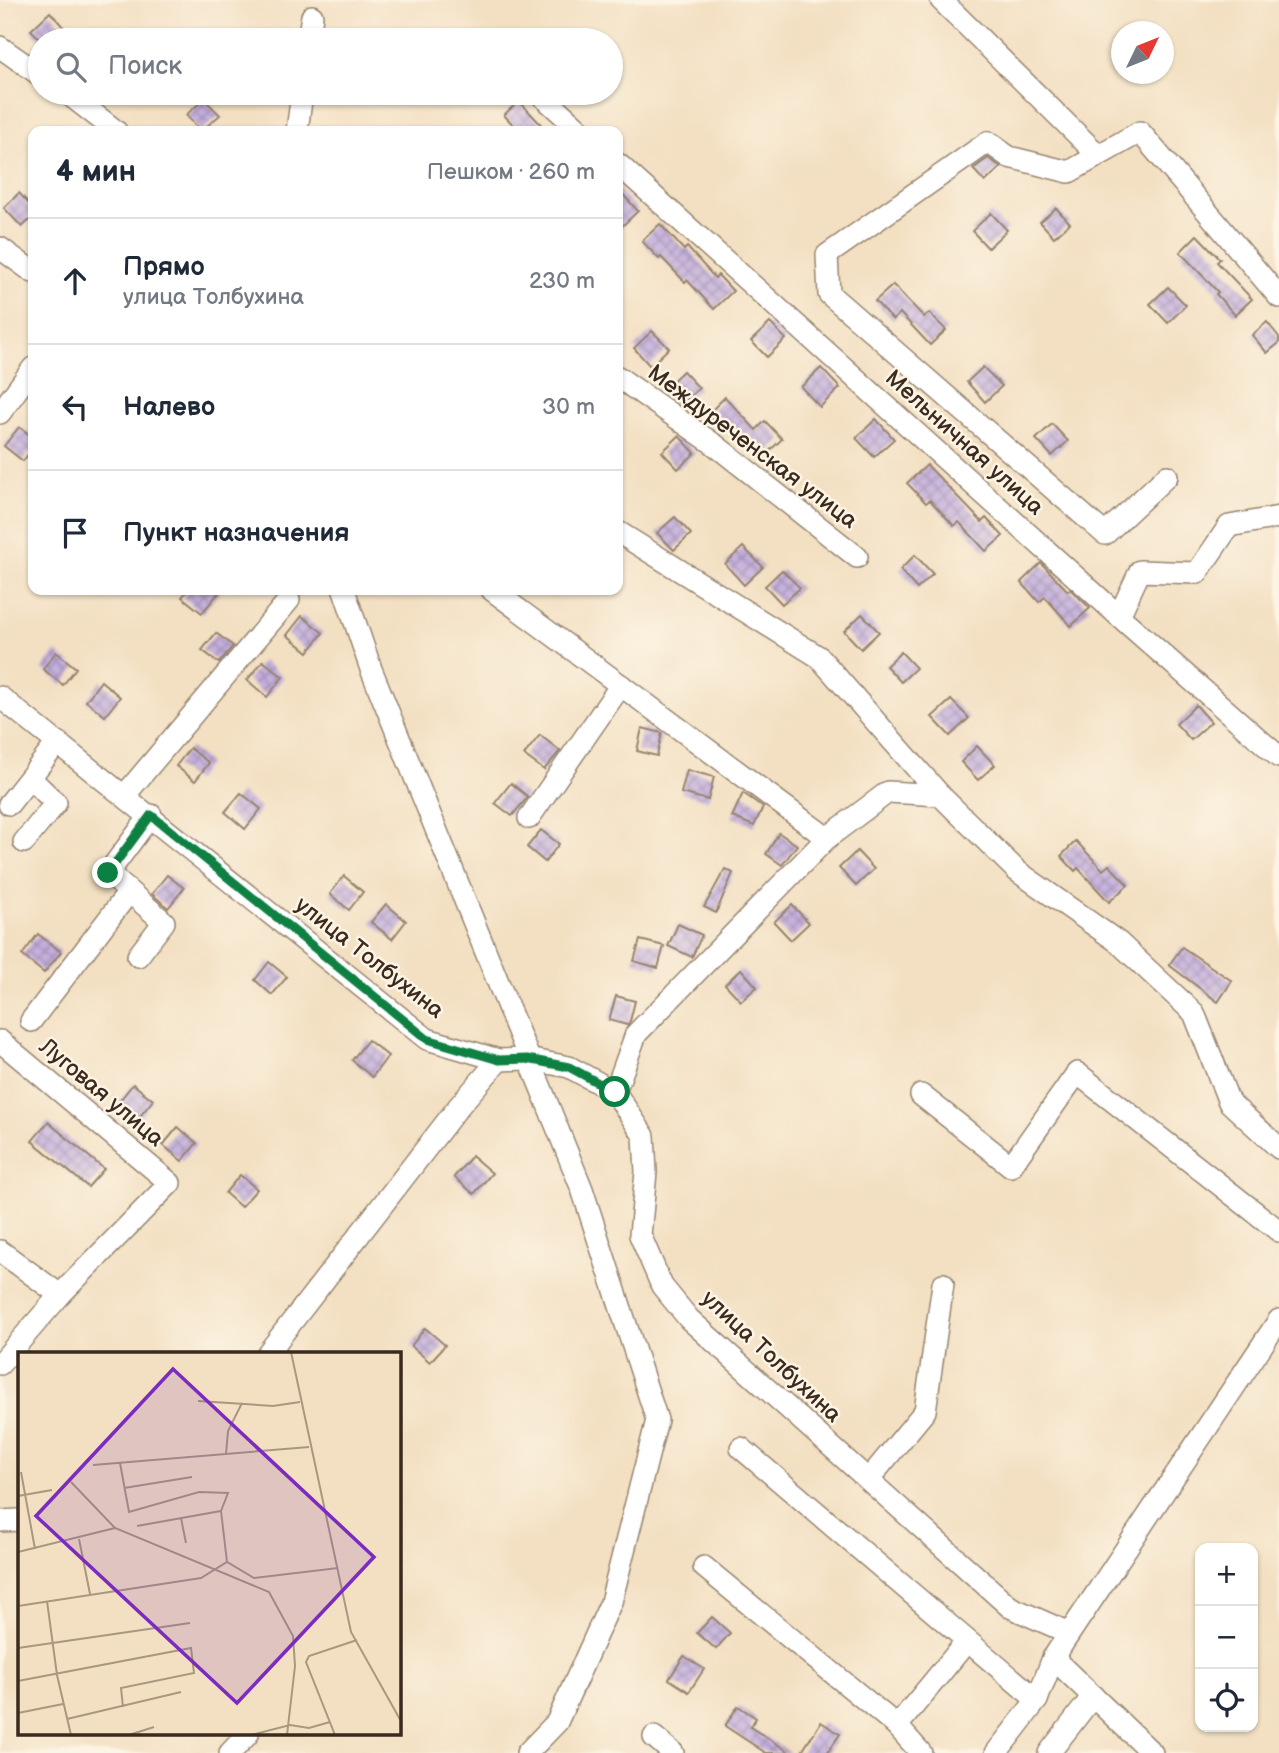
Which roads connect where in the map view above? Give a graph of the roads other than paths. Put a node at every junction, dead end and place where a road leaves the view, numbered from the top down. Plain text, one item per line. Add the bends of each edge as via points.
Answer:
1 (941, 0) edge
2 (312, 16) dead end
3 (310, 28) edge
4 (0, 47) edge
5 (28, 67) edge
6 (82, 105) edge
7 (300, 105) edge
8 (552, 105) edge
9 (110, 126) edge
10 (298, 126) edge
11 (575, 126) edge
12 (1098, 155) junction
13 (623, 169) edge
14 (0, 248) edge
15 (28, 268) edge
16 (1279, 297) edge
17 (28, 375) edge
18 (623, 381) edge
19 (0, 413) edge
20 (1167, 476) dead end
21 (1279, 517) edge
22 (623, 536) edge
23 (858, 557) dead end
24 (346, 595) edge
25 (499, 595) edge
26 (289, 600) dead end
27 (1119, 616) junction
28 (621, 685) junction
29 (0, 696) edge
30 (58, 742) junction
31 (1279, 757) edge
32 (30, 778) junction
33 (125, 795) junction
34 (940, 795) junction
35 (9, 804) dead end
36 (151, 815) junction
37 (528, 818) dead end
38 (827, 838) junction
39 (24, 842) dead end
40 (129, 892) junction
41 (138, 956) dead end
42 (31, 1021) dead end
43 (0, 1041) edge
44 (527, 1059) junction
45 (499, 1060) junction
46 (615, 1092) junction
47 (921, 1095) dead end
48 (1279, 1148) edge
49 (1279, 1231) edge
50 (0, 1251) edge
51 (943, 1284) dead end
52 (60, 1295) junction
53 (1279, 1320) edge
54 (269, 1352) edge
55 (0, 1364) edge
56 (741, 1448) dead end
57 (869, 1479) junction
58 (18, 1520) edge
59 (0, 1521) edge
60 (704, 1567) dead end
61 (1069, 1633) junction
62 (967, 1641) junction
63 (1053, 1658) junction
64 (1093, 1696) junction
65 (1037, 1700) junction
66 (897, 1726) junction
67 (246, 1736) edge
68 (654, 1737) dead end
69 (230, 1753) edge
70 (527, 1753) edge
71 (673, 1753) edge
72 (921, 1753) edge
73 (996, 1753) edge
74 (1049, 1753) edge
75 (1152, 1753) edge

1 - 12 street
2 - 3 street
4 - 5 street
6 - 9 street
7 - 10 street
8 - 11 street
12 - 16 street via 1140,132
12 - 20 street via 1069,172 1009,157 988,142 827,255 829,294 1105,534
13 - 27 street, Мельничная улица
14 - 15 street
17 - 19 street
18 - 23 street, Междуреченская улица via 715,445
21 - 27 street via 1229,526 1197,573 1140,570
22 - 34 street via 819,657
24 - 44 street
25 - 28 street
26 - 33 street
27 - 31 street, Мельничная улица
28 - 37 street
28 - 38 street
29 - 30 street, улица Толбухина
30 - 32 street
30 - 33 street, улица Толбухина
32 - 35 street
32 - 39 street via 56,803
33 - 36 street, улица Толбухина
34 - 38 street via 888,792
34 - 48 street via 1017,871 1118,942 1194,1013 1229,1102
36 - 40 street via 108,873
36 - 45 street, улица Толбухина via 427,1039
38 - 46 street via 636,1034
40 - 41 street via 164,922
40 - 42 street
43 - 52 street, Луговая улица via 170,1183
44 - 45 street, улица Толбухина
44 - 46 street, улица Толбухина via 569,1067
44 - 70 street via 582,1189 657,1420 611,1602 557,1721
45 - 54 street
46 - 57 street, улица Толбухина via 644,1136 640,1235 662,1286 690,1319
47 - 49 street via 1011,1166 1077,1073
50 - 52 street
51 - 57 street via 925,1411
52 - 55 street
53 - 61 street
56 - 62 street
57 - 61 street, улица Толбухина via 1010,1607
58 - 59 street
60 - 66 street
61 - 63 street
62 - 65 street
62 - 66 street
63 - 64 street
63 - 65 street
64 - 74 street
64 - 75 street
65 - 73 street
66 - 72 street
67 - 69 street
68 - 71 street

